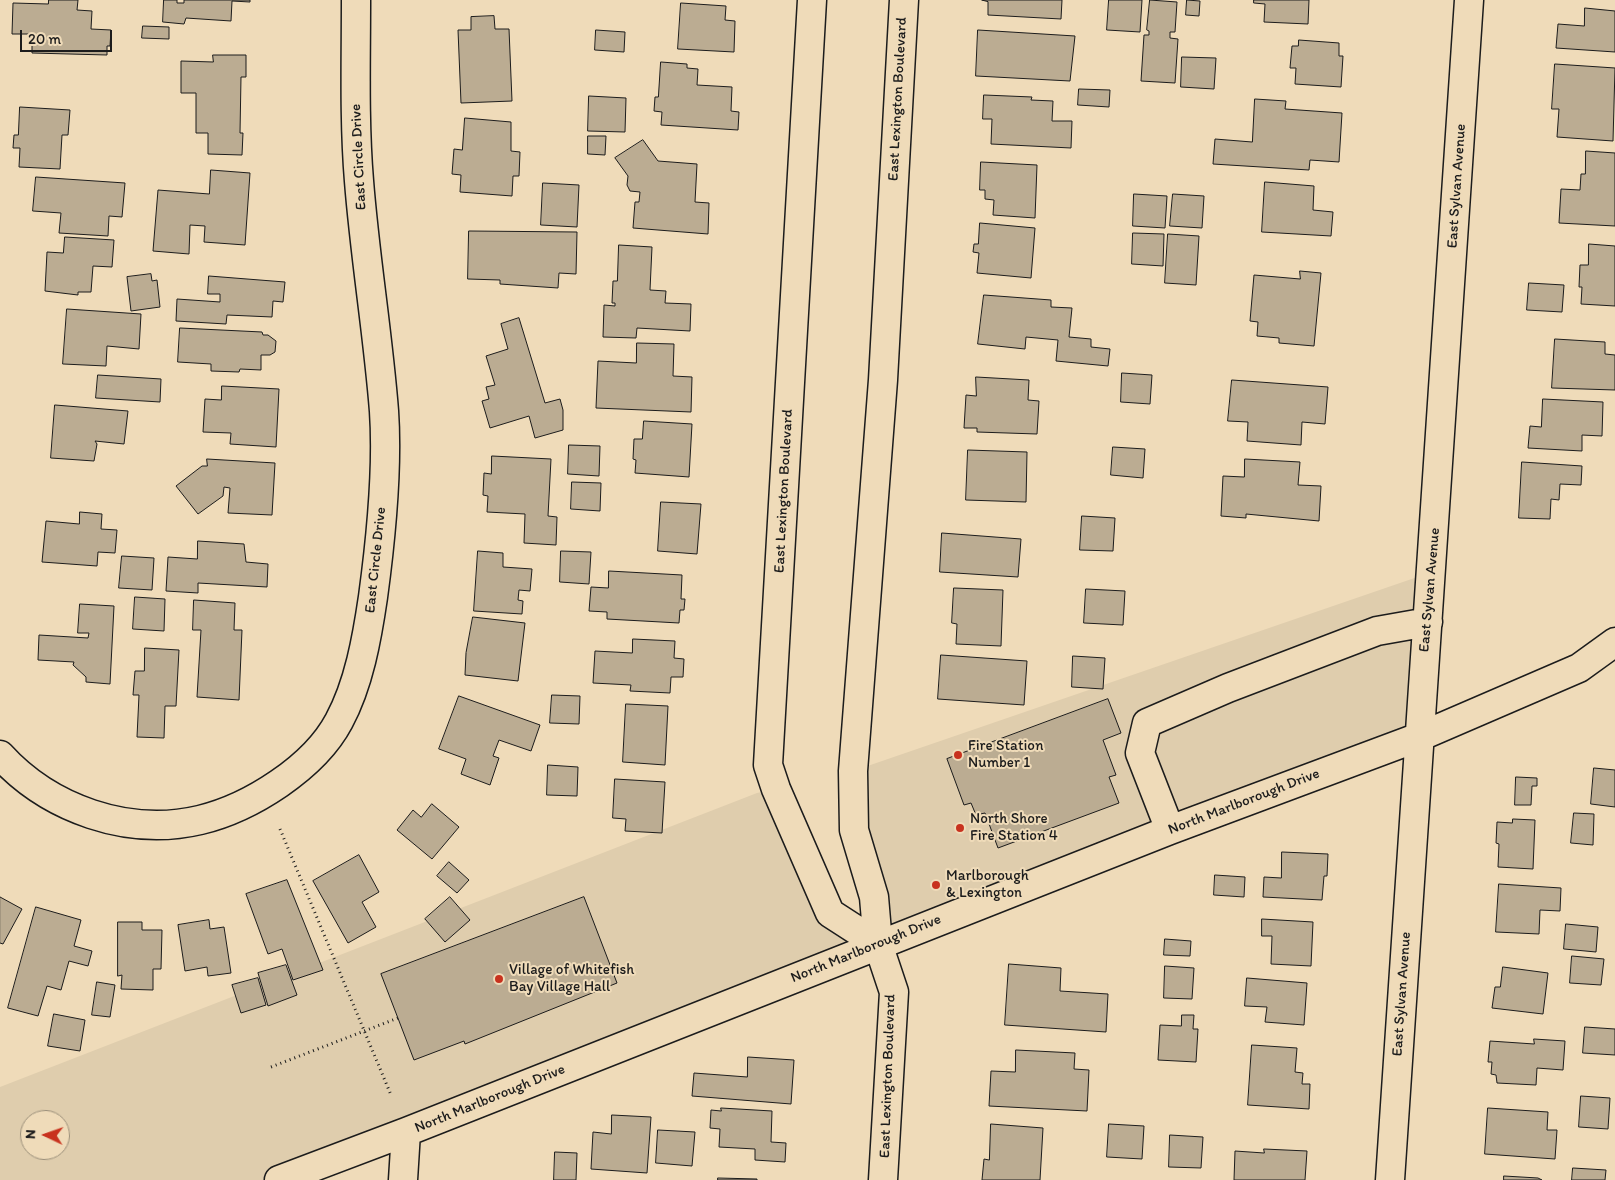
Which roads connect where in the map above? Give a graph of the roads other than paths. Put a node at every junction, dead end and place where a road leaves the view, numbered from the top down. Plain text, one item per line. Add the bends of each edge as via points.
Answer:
1 (356, 0) edge
2 (812, 0) edge
3 (904, 0) edge
4 (1469, 0) edge
5 (1428, 622) junction
6 (1615, 642) edge
7 (1418, 737) junction
8 (0, 755) edge
9 (1170, 830) junction
10 (878, 944) junction
11 (406, 1132) junction
12 (279, 1180) edge
13 (403, 1180) edge
14 (883, 1180) edge
15 (1390, 1180) edge

1 - 8 street, East Circle Drive via 359,181 384,414 383,480 379,556 370,619 358,673 339,722 306,762 266,793 220,814 185,823 114,822 78,809 42,792
2 - 10 street, East Lexington Boulevard via 768,765 830,913
3 - 10 street, East Lexington Boulevard via 883,380 853,771 854,830 874,897
4 - 5 street, East Sylvan Avenue
5 - 7 street, East Sylvan Avenue
5 - 9 street via 1378,631 1228,688 1147,723 1140,753
6 - 7 street, North Marlborough Drive via 1580,668
7 - 9 street, North Marlborough Drive
7 - 15 street, East Sylvan Avenue
9 - 10 street, North Marlborough Drive
10 - 11 street, North Marlborough Drive
10 - 14 street, East Lexington Boulevard via 894,992
11 - 12 street, North Marlborough Drive
11 - 13 street

